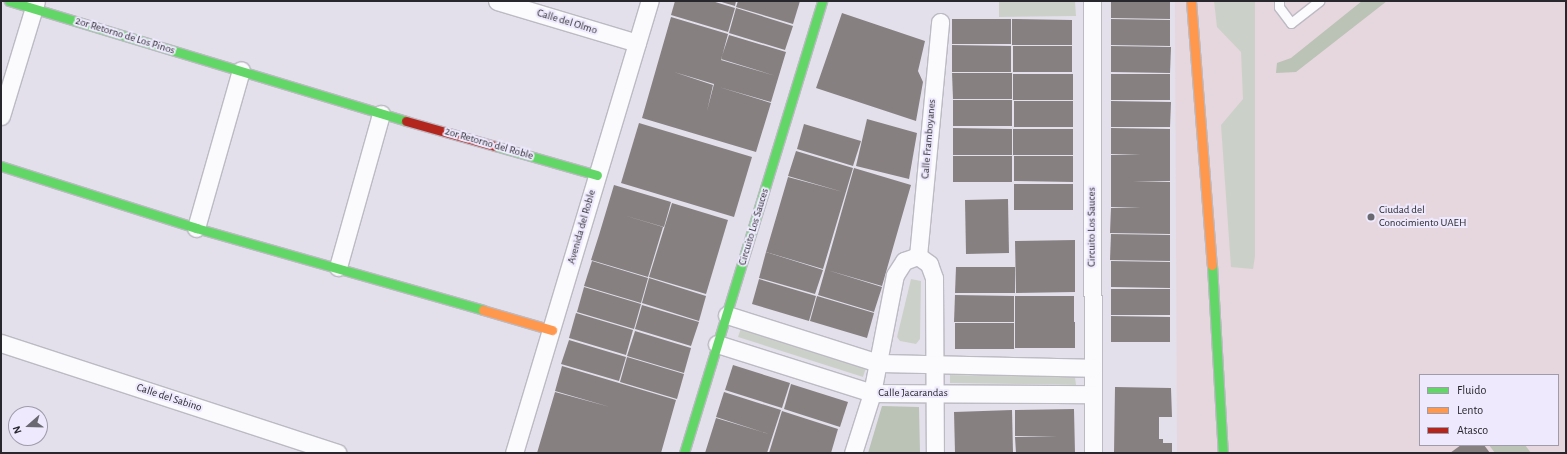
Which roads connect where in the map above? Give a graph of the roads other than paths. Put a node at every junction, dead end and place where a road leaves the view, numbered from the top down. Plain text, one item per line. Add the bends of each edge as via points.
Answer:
1 (9, 1) edge
2 (497, 1) edge
3 (650, 1) edge
4 (822, 1) edge
5 (1092, 1) edge
6 (1191, 1) edge
7 (1279, 1) edge
8 (1319, 1) edge
9 (35, 5) edge
10 (940, 22) dead end
11 (637, 43) junction
12 (241, 70) junction
13 (311, 92) joint
14 (381, 114) junction
15 (1, 116) edge
16 (1, 166) edge
17 (597, 175) junction
18 (196, 228) junction
19 (918, 256) junction
20 (338, 267) junction
21 (727, 315) junction
22 (552, 330) junction
23 (1, 343) edge
24 (717, 344) junction
25 (878, 363) junction
26 (936, 365) junction
27 (1092, 368) junction
28 (872, 392) junction
29 (935, 393) junction
30 (1092, 394) junction
31 (338, 453) edge
32 (514, 453) edge
33 (684, 453) edge
34 (853, 453) edge
35 (936, 453) edge
36 (1093, 453) edge
37 (1223, 453) edge

1 - 9 street, 2or Retorno de Los Pinos
2 - 11 street, Calle del Olmo
3 - 11 street, Avenida del Roble
4 - 21 street, Circuito Los Sauces
5 - 27 street, Circuito Los Sauces
6 - 37 street via 1215,299
7 - 8 lane via 1279,7 1291,23
9 - 12 street, 2or Retorno de Los Pinos
9 - 15 street
10 - 19 street, Calle Framboyanes
11 - 17 street, Avenida del Roble
12 - 13 street, 2or Retorno de Los Pinos
12 - 18 street
13 - 14 street, 2or Retorno del Roble
14 - 17 street, 2or Retorno del Roble
14 - 20 street
16 - 18 street
17 - 22 street, Avenida del Roble
18 - 20 street
19 - 25 street via 904,262 895,275
19 - 26 street via 929,264 934,278
20 - 22 street
21 - 24 street, Circuito Los Sauces
21 - 25 street
22 - 32 street, Avenida del Roble
23 - 31 street, Calle del Sabino
24 - 28 street, Calle Jacarandas
24 - 33 street, Circuito Los Sauces
25 - 26 street
25 - 28 street
26 - 27 street
26 - 29 street
27 - 30 street, Circuito Los Sauces
28 - 29 street, Calle Jacarandas
28 - 34 street
29 - 30 street, Calle Jacarandas
29 - 35 street
30 - 36 street, Circuito Los Sauces

